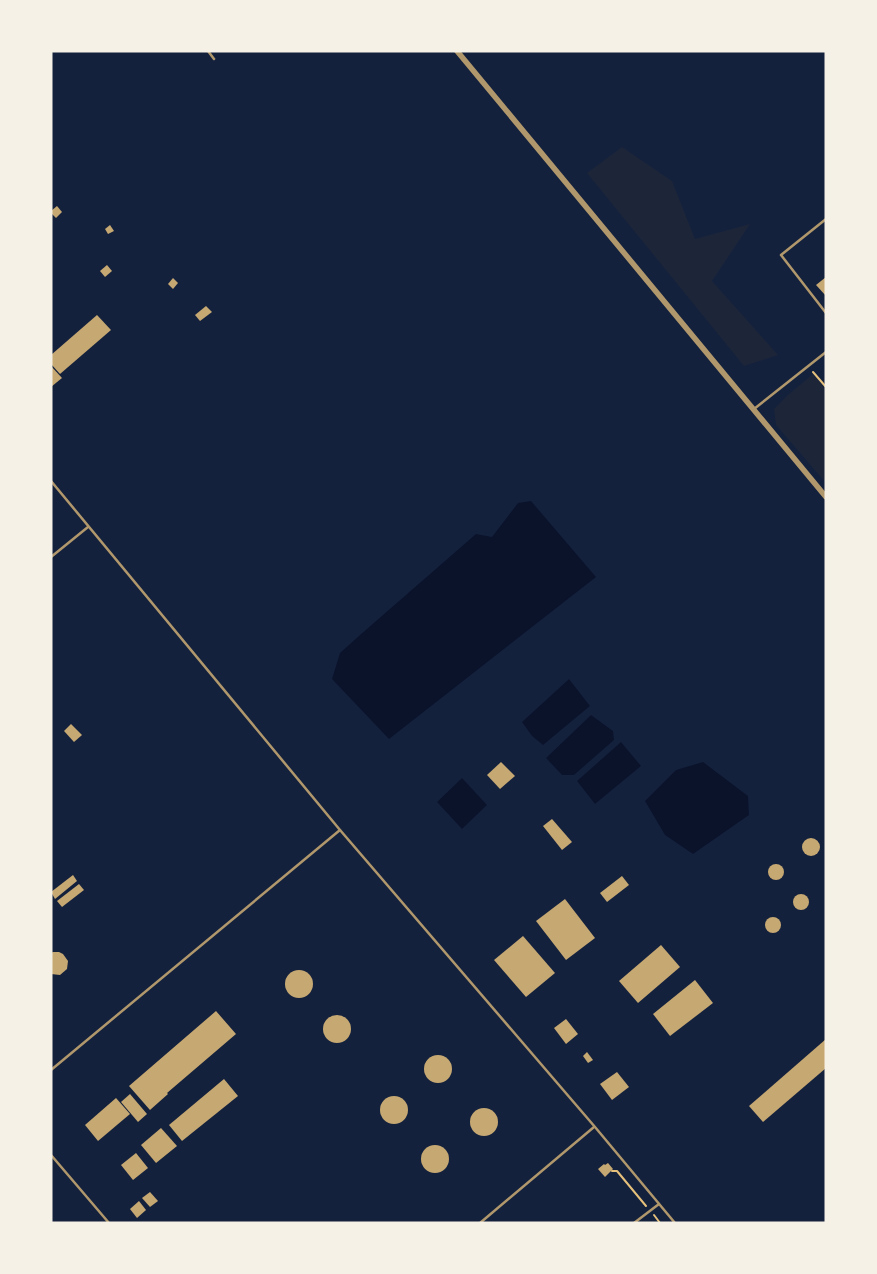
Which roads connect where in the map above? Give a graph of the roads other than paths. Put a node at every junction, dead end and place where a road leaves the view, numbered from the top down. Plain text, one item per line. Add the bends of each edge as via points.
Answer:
1 (208, 51) edge
2 (457, 51) edge
3 (214, 59) dead end
4 (826, 219) edge
5 (826, 313) edge
6 (826, 352) edge
7 (753, 410) junction
8 (51, 482) edge
9 (826, 497) edge
10 (88, 527) junction
11 (51, 557) edge
12 (340, 830) junction
13 (51, 1070) edge
14 (595, 1127) junction
15 (51, 1155) edge
16 (659, 1204) junction
17 (109, 1223) edge
18 (480, 1223) edge
19 (634, 1223) edge
20 (675, 1223) edge

1 - 3 lane
2 - 7 street
4 - 5 lane via 781,255
6 - 7 lane
7 - 9 street
8 - 10 lane
10 - 11 lane
10 - 12 lane
12 - 13 lane
12 - 14 lane
14 - 16 lane
14 - 18 lane
15 - 17 lane
16 - 19 lane
16 - 20 lane

